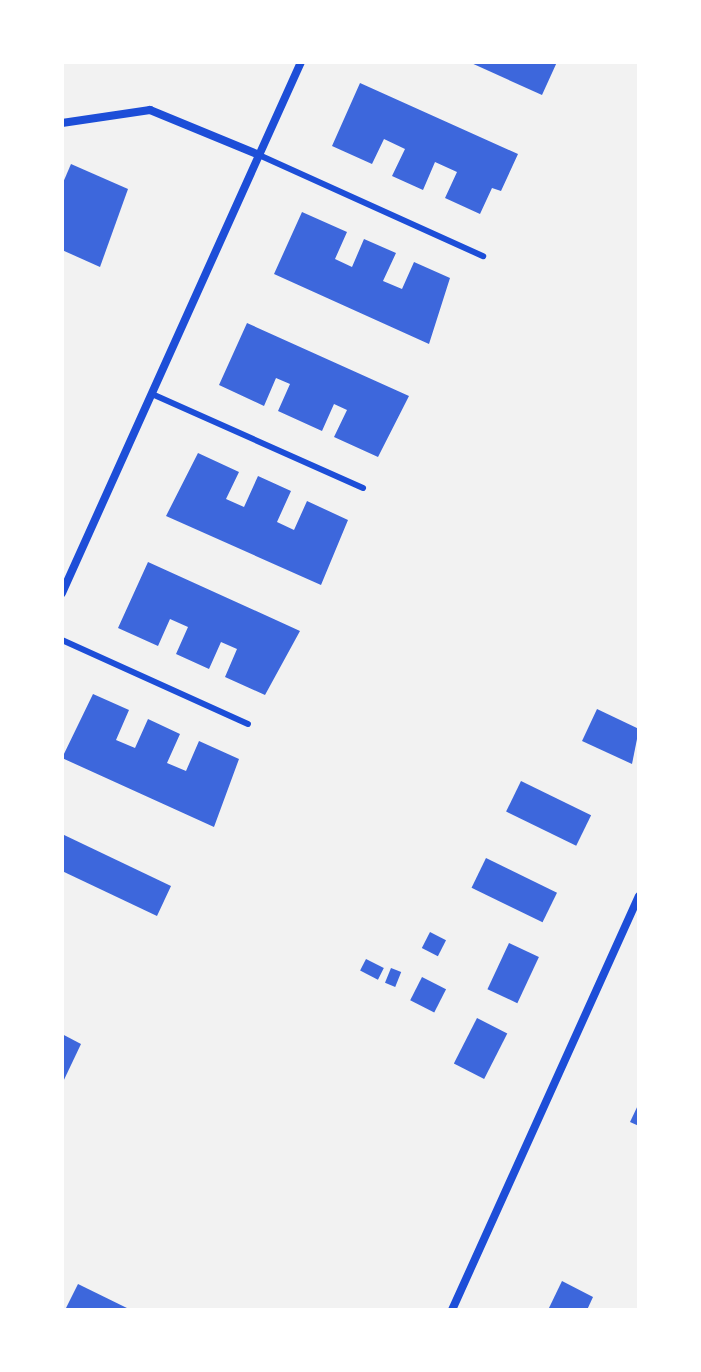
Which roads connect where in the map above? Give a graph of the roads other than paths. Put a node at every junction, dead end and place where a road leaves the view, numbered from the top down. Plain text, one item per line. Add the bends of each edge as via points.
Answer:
1 (301, 62) edge
2 (62, 123) edge
3 (259, 155) junction
4 (483, 256) dead end
5 (152, 394) junction
6 (363, 488) dead end
7 (62, 593) edge
8 (62, 640) edge
9 (248, 724) dead end
10 (639, 896) edge
11 (452, 1310) edge

1 - 3 street
2 - 3 street via 150,110
3 - 4 lane
3 - 5 street
5 - 6 lane
5 - 7 street
8 - 9 lane
10 - 11 street

